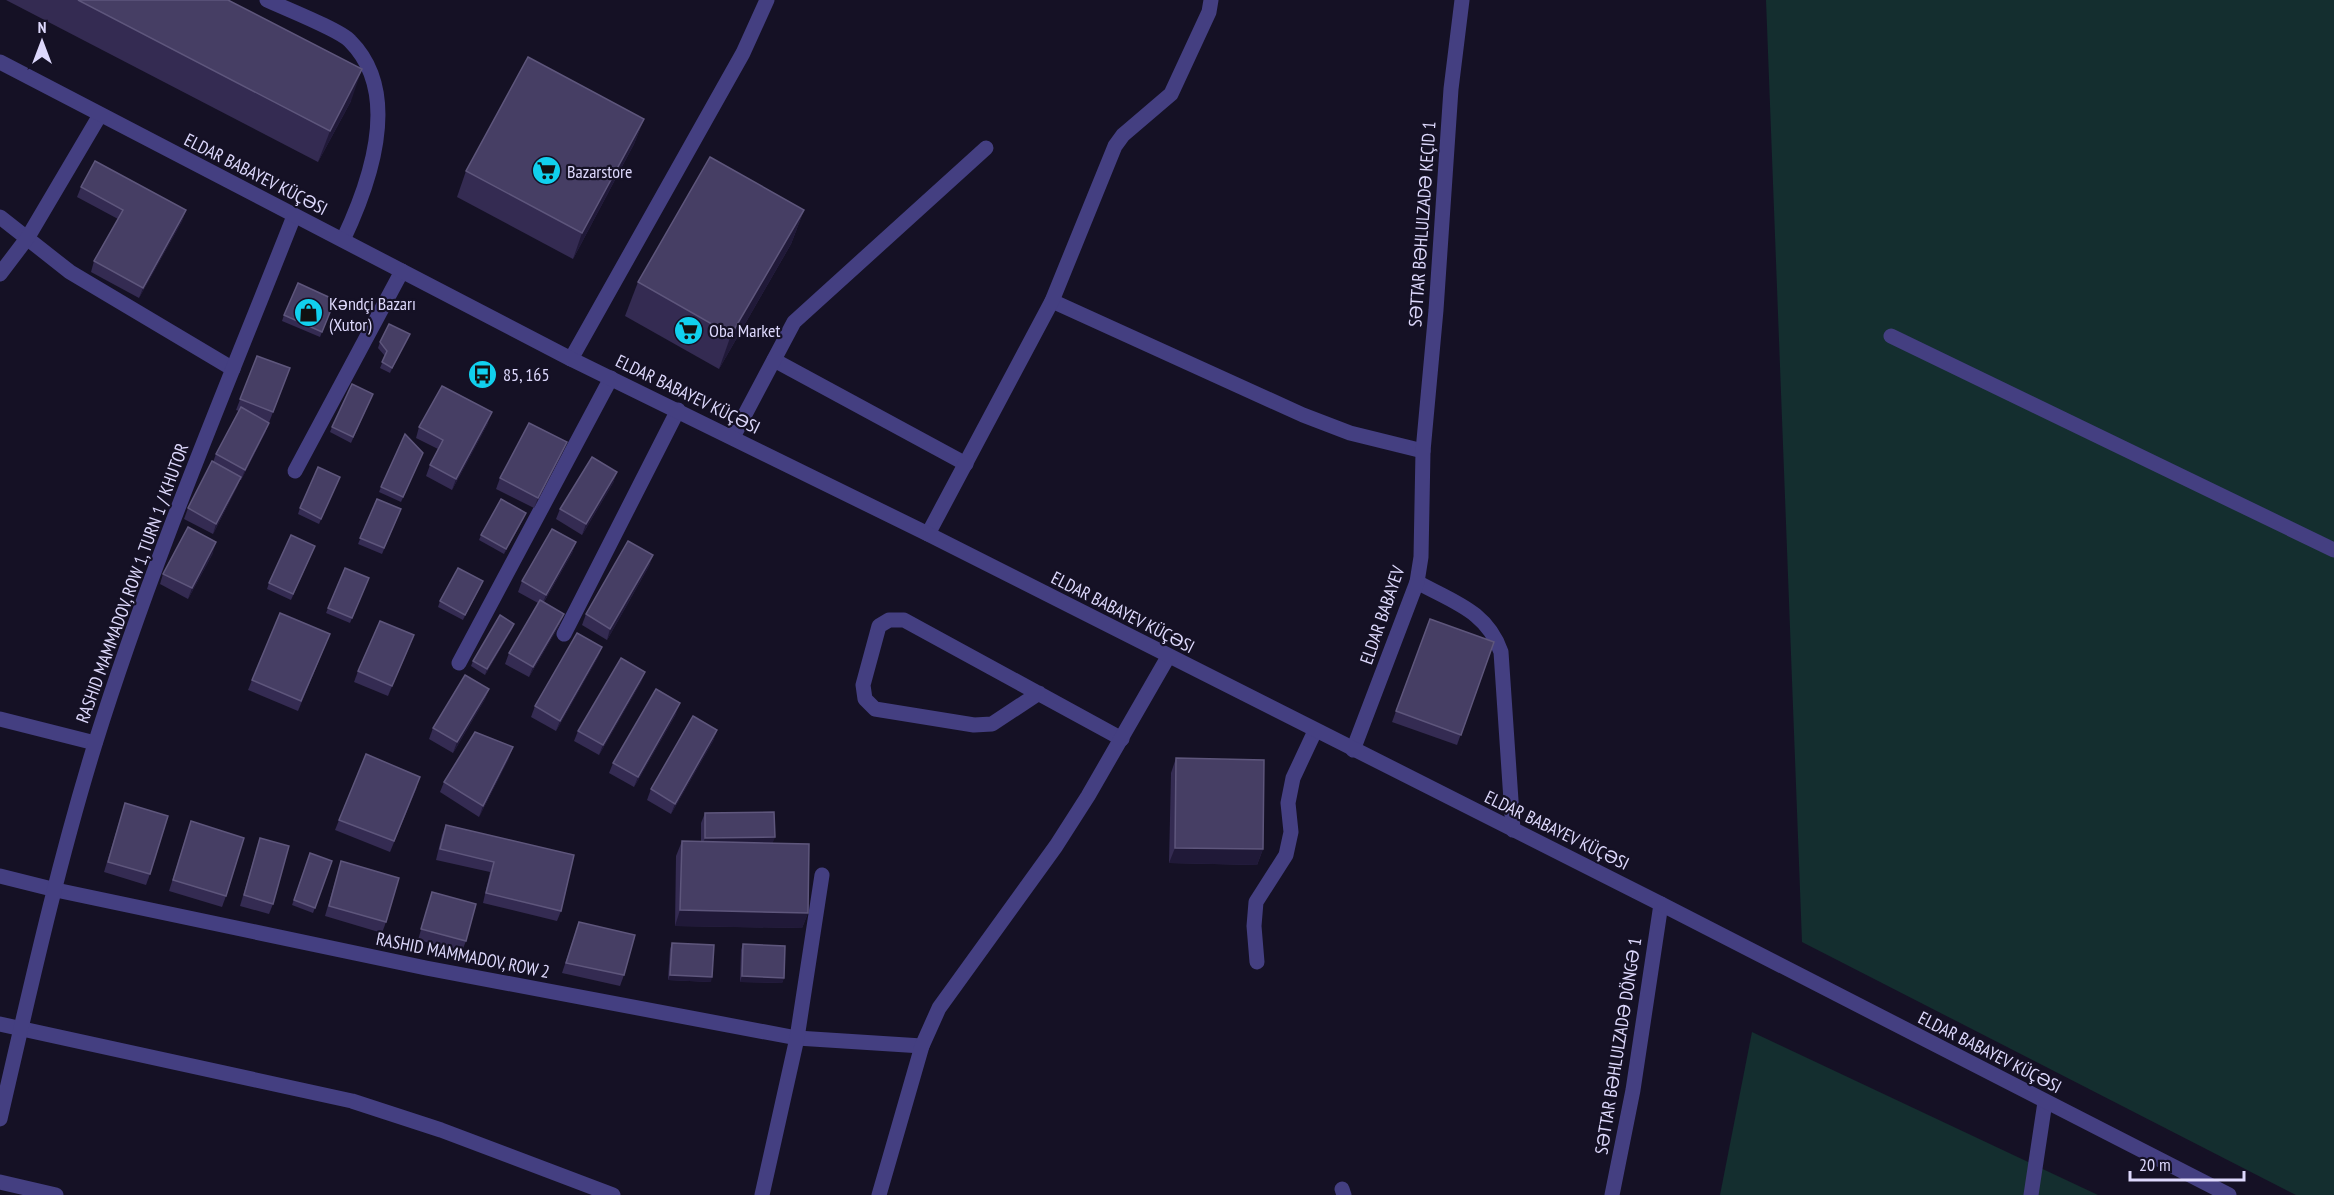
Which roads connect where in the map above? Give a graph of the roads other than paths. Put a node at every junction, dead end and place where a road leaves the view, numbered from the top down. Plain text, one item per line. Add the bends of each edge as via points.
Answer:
1 (267, 0) edge
2 (767, 0) edge
3 (1211, 0) edge
4 (1462, 0) edge
5 (0, 62) edge
6 (100, 115) junction
7 (986, 148) dead end
8 (294, 216) junction
9 (0, 217) edge
10 (28, 237) junction
11 (343, 240) junction
12 (402, 271) junction
13 (0, 274) edge
14 (1052, 302) junction
15 (1891, 336) dead end
16 (571, 359) junction
17 (774, 360) junction
18 (233, 369) junction
19 (611, 378) junction
20 (678, 410) junction
21 (733, 437) junction
22 (1423, 451) junction
23 (966, 464) junction
24 (295, 471) dead end
25 (928, 534) junction
26 (2334, 550) edge
27 (1417, 582) junction
28 (564, 634) edge
29 (1168, 657) junction
30 (459, 663) dead end
31 (1040, 693) junction
32 (0, 719) edge
33 (1315, 730) junction
34 (1122, 739) junction
35 (95, 743) junction
36 (1353, 750) junction
37 (1513, 830) junction
38 (822, 875) dead end
39 (0, 876) edge
40 (56, 890) junction
41 (1661, 904) junction
42 (1257, 962) dead end
43 (0, 1024) edge
44 (21, 1029) junction
45 (797, 1038) junction
46 (922, 1046) junction
47 (2045, 1102) junction
48 (0, 1119) edge
49 (0, 1182) edge
50 (56, 1195) edge
51 (613, 1195) edge
52 (762, 1195) edge
53 (879, 1195) edge
54 (1612, 1195) edge
55 (2031, 1195) edge
56 (2229, 1195) edge

1 - 11 street via 349,40 373,73 378,110 370,172 364,197
2 - 16 street via 743,53
3 - 14 street via 1171,94 1115,146
4 - 22 street, SƏTTAR BƏHLULZADƏ KEÇID 1 via 1451,89
5 - 6 street, ELDAR BABAYEV KÜÇƏSI
6 - 8 street, ELDAR BABAYEV KÜÇƏSI
6 - 10 street
7 - 17 street via 794,322
8 - 11 street, ELDAR BABAYEV KÜÇƏSI
8 - 18 street, RASHID MAMMADOV, ROW 1, TURN 1 / KHUTOR
9 - 10 street
10 - 13 street
10 - 18 street via 70,272
11 - 12 street, ELDAR BABAYEV KÜÇƏSI
12 - 16 street, ELDAR BABAYEV KÜÇƏSI
12 - 24 street
14 - 22 street via 1303,415 1350,433
14 - 23 street
15 - 26 street
16 - 19 street, ELDAR BABAYEV KÜÇƏSI
17 - 21 street
17 - 23 street
18 - 35 street, RASHID MAMMADOV, ROW 1, TURN 1 / KHUTOR via 160,553
19 - 20 street, ELDAR BABAYEV KÜÇƏSI
19 - 30 street
20 - 21 street, ELDAR BABAYEV KÜÇƏSI
20 - 28 street
21 - 25 street, ELDAR BABAYEV KÜÇƏSI
22 - 27 street, ELDAR BABAYEV
23 - 25 street
25 - 29 street, ELDAR BABAYEV KÜÇƏSI
27 - 36 street, ELDAR BABAYEV
27 - 37 street via 1482,618 1495,632 1502,652
29 - 33 street, ELDAR BABAYEV KÜÇƏSI
29 - 34 street
31 - 31 street via 904,620 889,620 879,626 863,685 864,699 875,709 974,725 992,723
31 - 34 street
32 - 35 street, RASHID MAMMADOV, ROW 1, TURN 1 / KHUTOR
33 - 36 street, ELDAR BABAYEV KÜÇƏSI
33 - 42 street via 1293,778 1286,855 1256,902
34 - 46 street via 1056,846 939,1008
35 - 40 street, RASHID MAMMADOV, ROW 1, TURN 1 / KHUTOR
36 - 37 street, ELDAR BABAYEV KÜÇƏSI
37 - 41 street, ELDAR BABAYEV KÜÇƏSI
38 - 45 street
39 - 40 street, RASHID MAMMADOV, ROW 2
40 - 44 street, RASHID MAMMADOV, ROW 1, TURN 1 / KHUTOR
40 - 45 street, RASHID MAMMADOV, ROW 2 via 426,968
41 - 47 street, ELDAR BABAYEV KÜÇƏSI
41 - 54 street, SƏTTAR BƏHLULZADƏ DÖNGƏ 1 via 1633,1090
43 - 44 street
44 - 48 street, RASHID MAMMADOV, ROW 1, TURN 1 / KHUTOR
44 - 51 street via 352,1101
45 - 46 street, RASHID MAMMADOV, ROW 2
45 - 52 street
46 - 53 street
47 - 55 street
47 - 56 street, ELDAR BABAYEV KÜÇƏSI
49 - 50 street

